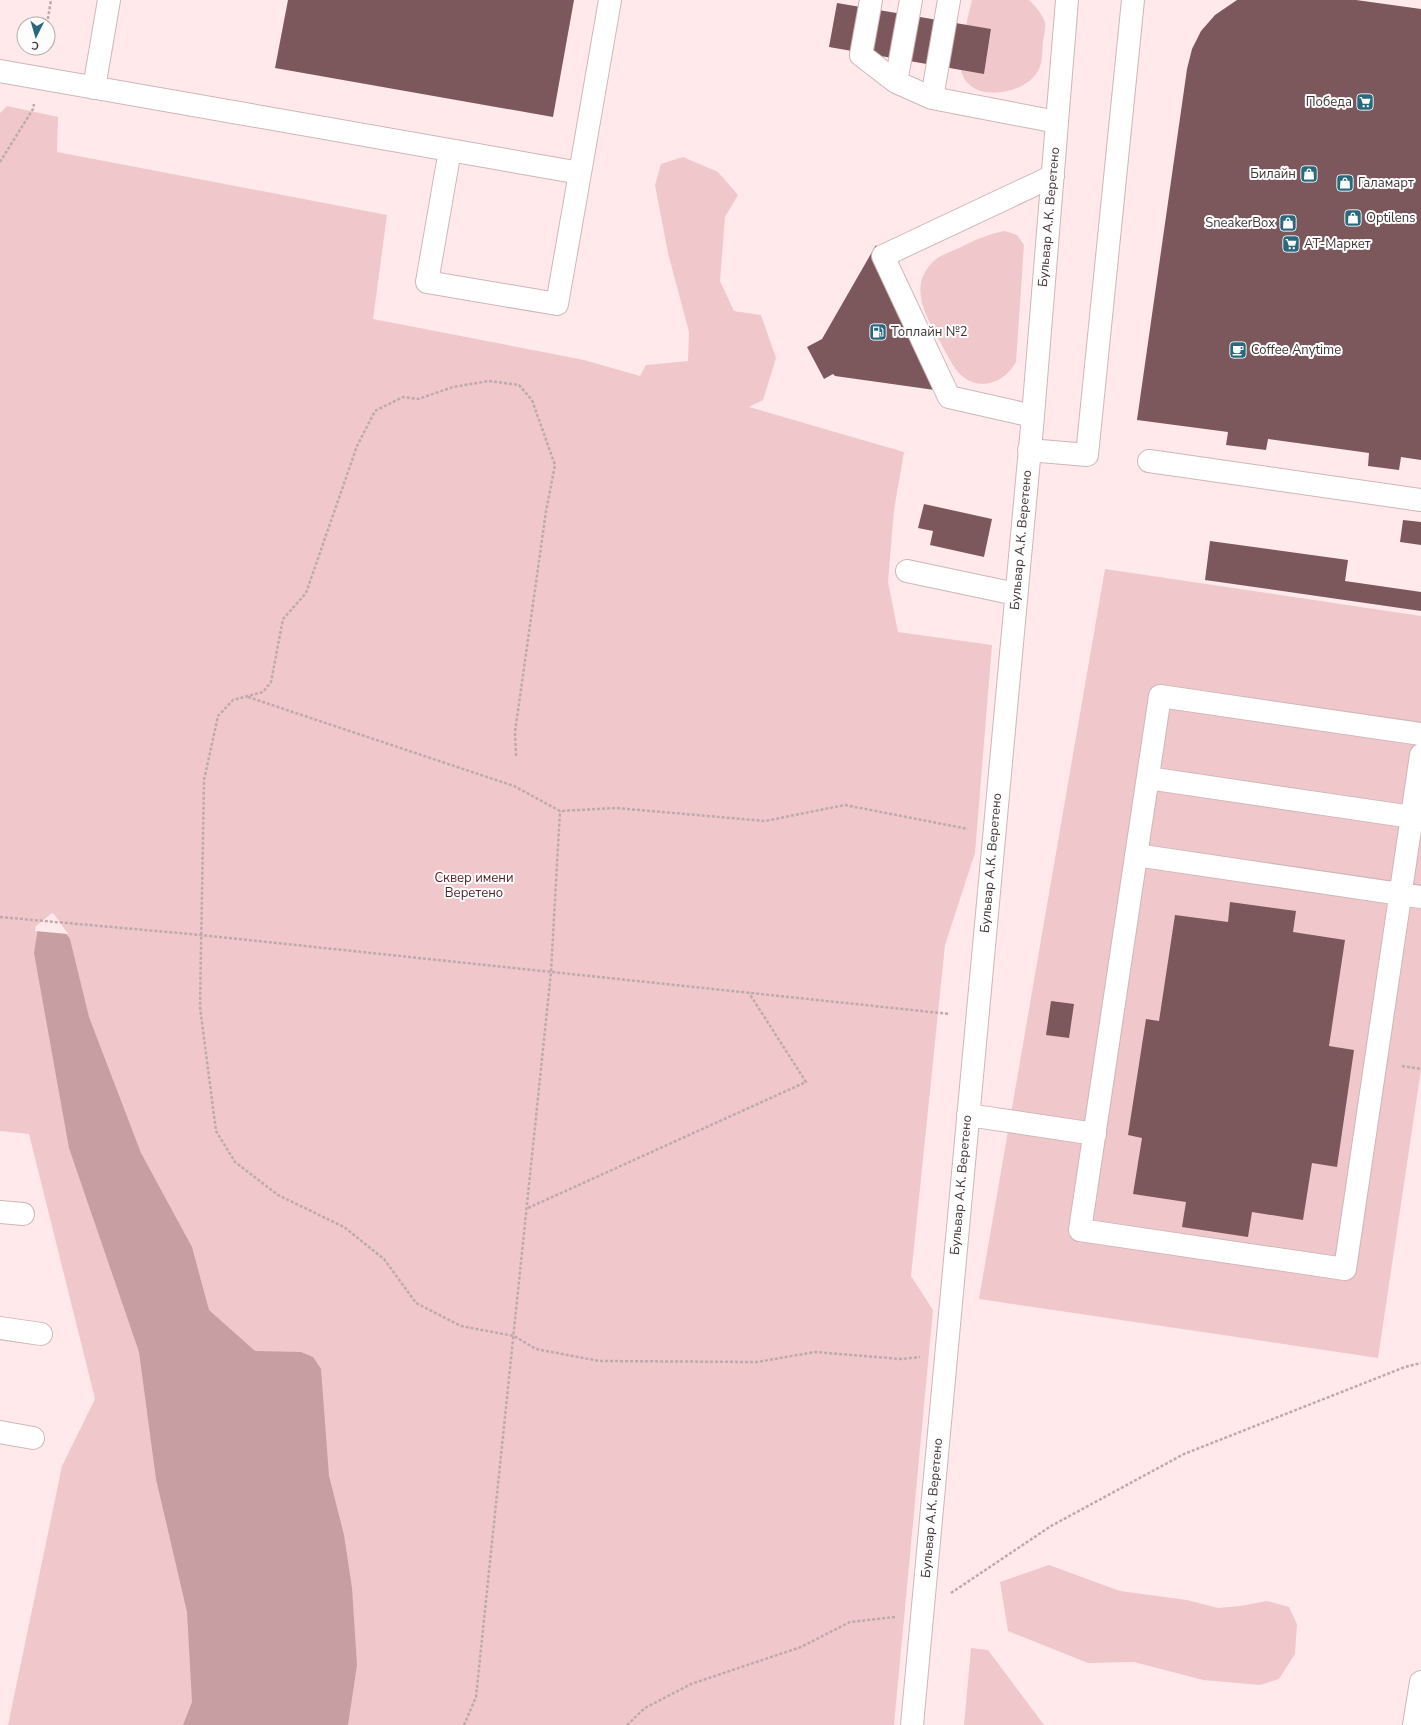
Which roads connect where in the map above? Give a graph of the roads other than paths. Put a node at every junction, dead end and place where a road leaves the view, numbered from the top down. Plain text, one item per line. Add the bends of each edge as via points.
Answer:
1 (109, 0) edge
2 (610, 0) edge
3 (871, 0) edge
4 (910, 0) edge
5 (949, 0) edge
6 (1067, 0) edge
7 (1133, 0) edge
8 (0, 72) edge
9 (896, 82) junction
10 (94, 88) junction
11 (932, 98) junction
12 (1057, 122) junction
13 (450, 150) junction
14 (580, 173) junction
15 (1053, 176) junction
16 (1032, 416) junction
17 (1029, 450) junction
18 (1149, 461) dead end
19 (1421, 500) edge
20 (907, 571) dead end
21 (1016, 594) junction
22 (1421, 734) edge
23 (1421, 755) edge
24 (1148, 778) junction
25 (1412, 817) junction
26 (1136, 855) junction
27 (1411, 895) edge
28 (968, 1115) junction
29 (1095, 1134) junction
30 (0, 1212) edge
31 (23, 1214) dead end
32 (0, 1328) edge
33 (41, 1334) dead end
34 (0, 1432) edge
35 (33, 1438) dead end
36 (1421, 1682) edge
37 (912, 1725) edge
38 (1414, 1725) edge

1 - 10 street
2 - 14 street
3 - 9 street via 861,55
4 - 9 street
5 - 11 street
6 - 12 street, Бульвар А.К. Веретено
7 - 17 street via 1087,455
8 - 10 street
9 - 11 street
10 - 13 street
11 - 12 street
12 - 15 street, Бульвар А.К. Веретено
13 - 14 street
13 - 14 street via 427,282 557,304
15 - 16 street, Бульвар А.К. Веретено
15 - 16 street via 883,256 949,397
16 - 17 street, Бульвар А.К. Веретено
17 - 21 street, Бульвар А.К. Веретено
18 - 19 street
20 - 21 street
21 - 28 street, Бульвар А.К. Веретено
22 - 24 street via 1160,696
23 - 25 street
24 - 25 street
24 - 26 street
25 - 27 street
26 - 27 street
26 - 29 street
27 - 29 street via 1344,1269 1080,1230
28 - 29 street
28 - 37 street, Бульвар А.К. Веретено
30 - 31 street
32 - 33 street
34 - 35 street
36 - 38 street

